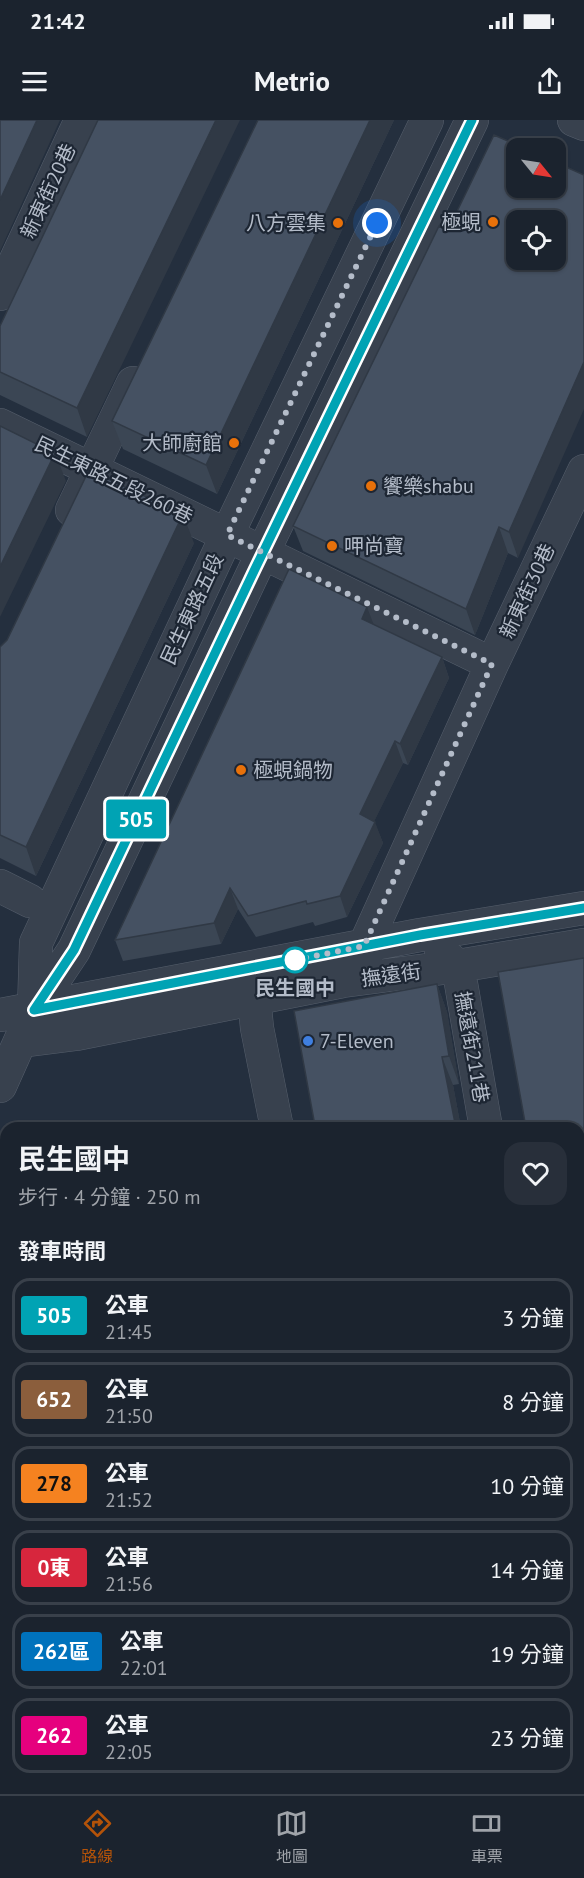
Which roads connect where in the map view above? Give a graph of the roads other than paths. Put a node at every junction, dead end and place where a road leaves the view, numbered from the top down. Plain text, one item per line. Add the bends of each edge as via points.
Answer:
1 (81, 120) edge
2 (427, 120) edge
3 (472, 120) edge
4 (574, 120) edge
5 (584, 124) edge
6 (0, 294) edge
7 (148, 352) edge
8 (0, 425) edge
9 (92, 469) junction
10 (584, 471) edge
11 (61, 532) edge
12 (227, 535) junction
13 (263, 552) junction
14 (492, 664) junction
15 (0, 886) edge
16 (30, 901) dead end
17 (584, 908) edge
18 (420, 935) junction
19 (584, 945) edge
20 (366, 962) junction
21 (458, 966) junction
22 (254, 998) junction
23 (34, 1010) junction
24 (0, 1016) edge
25 (21, 1041) junction
26 (0, 1086) edge
27 (276, 1122) edge
28 (485, 1122) edge

1 - 6 street, 新東街20巷
2 - 12 street, 民生東路五段
3 - 13 street, 民生東路五段
4 - 5 street
7 - 9 street
8 - 9 street, 民生東路五段260巷
9 - 11 street
9 - 12 street, 民生東路五段260巷
10 - 14 street, 新東街30巷
12 - 13 street, 民生東路五段260巷
12 - 23 street, 民生東路五段 via 36,943
13 - 14 street, 民生東路五段260巷
13 - 23 street, 民生東路五段 via 74,950
14 - 20 street, 新東街30巷
15 - 16 street
17 - 18 street, 撫遠街
18 - 20 street, 撫遠街
18 - 21 street
19 - 21 street, 撫遠街
20 - 21 street, 撫遠街
20 - 22 street, 撫遠街
20 - 23 street, 撫遠街
21 - 28 street, 撫遠街211巷
22 - 25 street, 撫遠街 via 76,1034
22 - 27 street
23 - 24 street, 撫遠街
23 - 25 street, 民生東路五段
25 - 26 street, 民生東路五段

